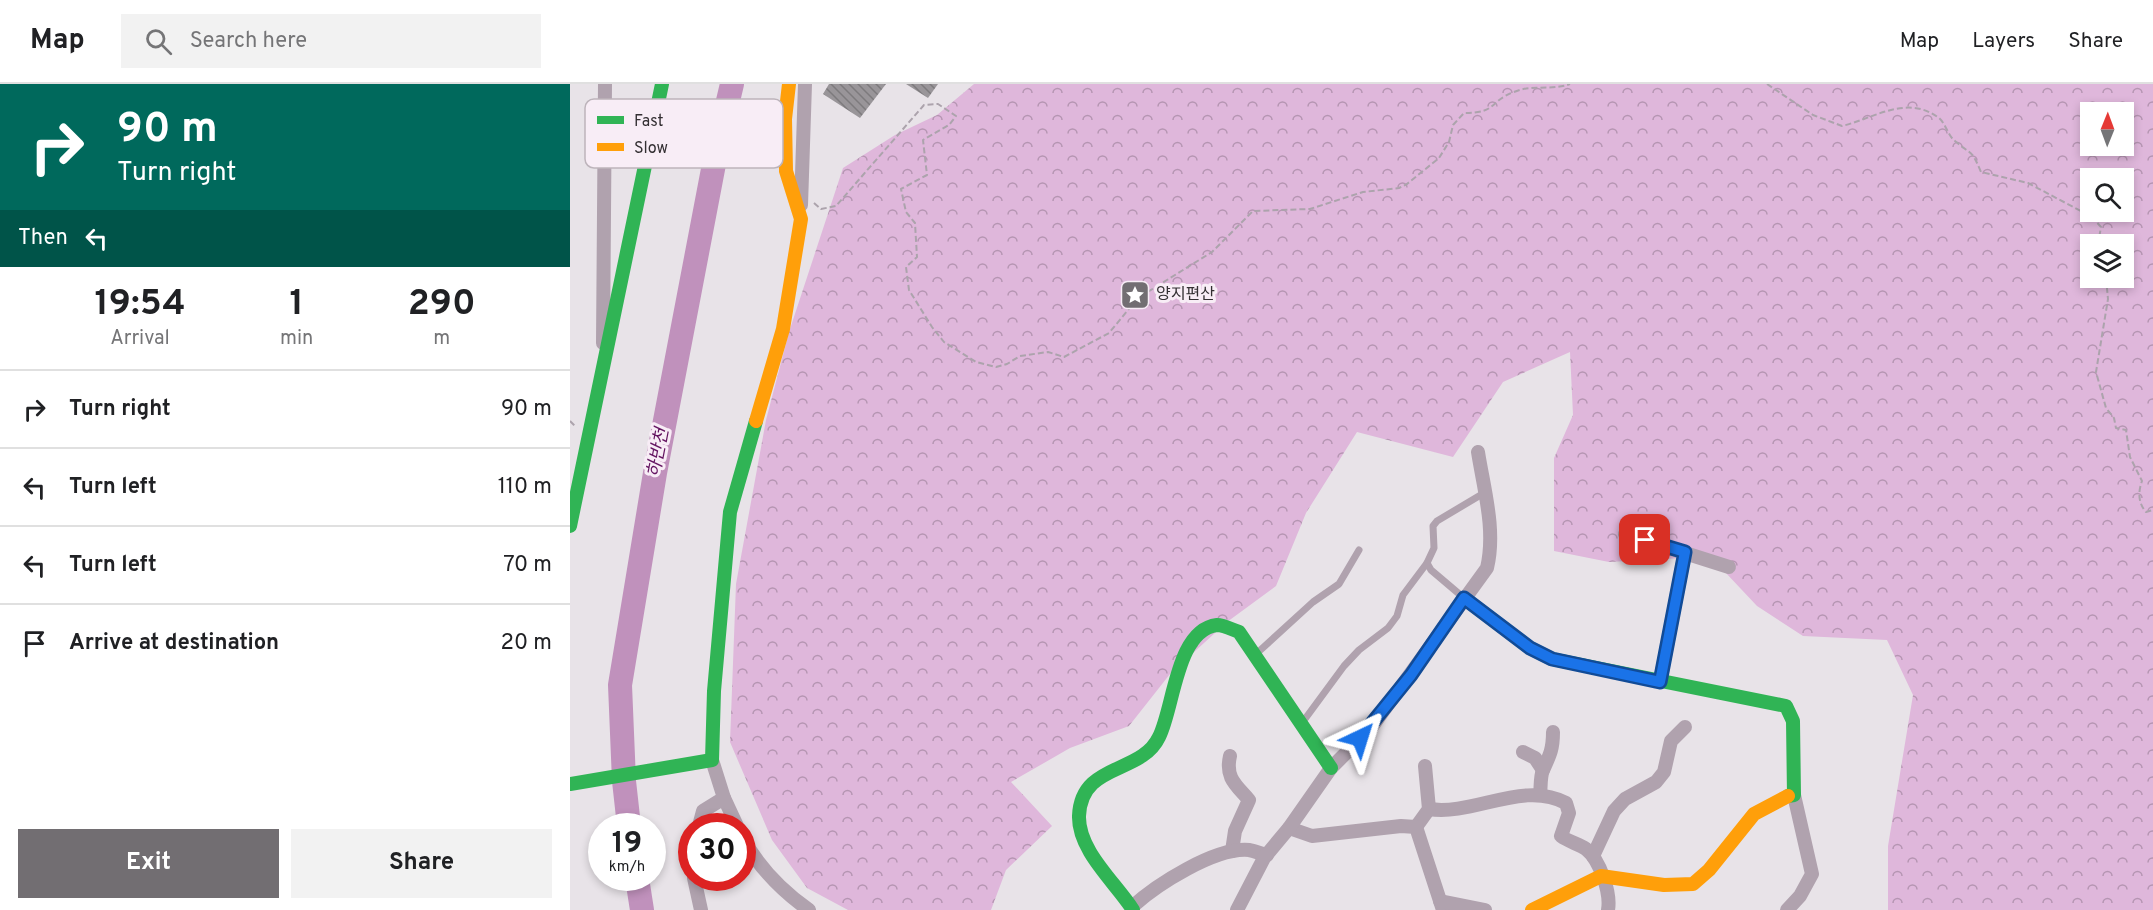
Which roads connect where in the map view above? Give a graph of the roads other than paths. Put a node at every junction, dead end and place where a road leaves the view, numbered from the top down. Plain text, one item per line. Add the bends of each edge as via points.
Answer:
1 (605, 84) edge
2 (662, 84) edge
3 (789, 84) edge
4 (805, 84) edge
5 (605, 99) edge
6 (659, 99) edge
7 (604, 168) edge
8 (644, 168) edge
9 (801, 219) junction
10 (605, 357) junction
11 (1478, 452) dead end
12 (1484, 493) junction
13 (570, 526) edge
14 (1625, 534) dead end
15 (1359, 550) dead end
16 (1685, 552) junction
17 (1427, 563) junction
18 (1729, 567) dead end
19 (1464, 598) junction
20 (1256, 654) junction
21 (1660, 682) junction
22 (1301, 725) junction
23 (1685, 728) dead end
24 (1553, 732) dead end
25 (1523, 752) dead end
26 (1230, 756) dead end
27 (705, 761) junction
28 (1425, 766) dead end
29 (1331, 768) junction
30 (1543, 770) junction
31 (570, 784) edge
32 (1540, 795) junction
33 (1794, 795) junction
34 (724, 798) junction
35 (1429, 809) junction
36 (704, 813) edge
37 (731, 813) edge
38 (1416, 827) junction
39 (1289, 828) junction
40 (1232, 851) junction
41 (1267, 855) junction
42 (1593, 856) junction
43 (756, 857) edge
44 (1601, 876) junction
45 (697, 891) edge
46 (1442, 905) edge
47 (1132, 908) edge
48 (701, 910) edge
49 (809, 910) edge
50 (1237, 910) edge
51 (1485, 910) edge
52 (1532, 910) edge
53 (1608, 910) edge
54 (1787, 910) edge

1 - 5 street
2 - 6 street
3 - 9 street via 786,171
4 - 9 street
7 - 10 street
8 - 10 street
9 - 27 street via 783,329 730,512
10 - 13 street
11 - 12 street
12 - 17 lane via 1437,521 1433,526 1434,548
12 - 19 street via 1491,550 1487,568
14 - 16 street
15 - 20 lane via 1339,584 1313,602
16 - 18 street
16 - 21 street
17 - 19 lane
17 - 22 lane via 1402,595 1397,616 1388,628 1344,666
19 - 21 street via 1530,648 1552,659
19 - 29 street via 1371,728
20 - 22 street
20 - 47 street via 1231,626 1213,627 1197,636 1177,675 1160,736 1151,750 1092,782 1083,800 1078,817 1082,834
21 - 33 street via 1786,706 1792,721
22 - 29 street
23 - 42 street via 1671,741 1664,772 1656,782 1624,799 1614,811
24 - 30 street via 1549,764
25 - 30 street via 1535,758
26 - 40 street via 1229,775 1249,800 1235,831
27 - 31 street
27 - 34 street
28 - 35 street
29 - 39 street
30 - 32 street
32 - 35 street via 1482,802 1456,810
32 - 42 street via 1554,796 1566,803 1569,813 1561,836
33 - 44 street via 1754,814 1693,884
33 - 54 street via 1812,874
34 - 36 street
34 - 37 street
35 - 38 street
38 - 39 street via 1312,836
38 - 46 street
39 - 41 street
40 - 41 street
40 - 47 street via 1165,880
41 - 50 street
42 - 44 street
43 - 49 street via 785,891
44 - 52 street
44 - 53 street via 1606,884
45 - 48 street
46 - 51 street

